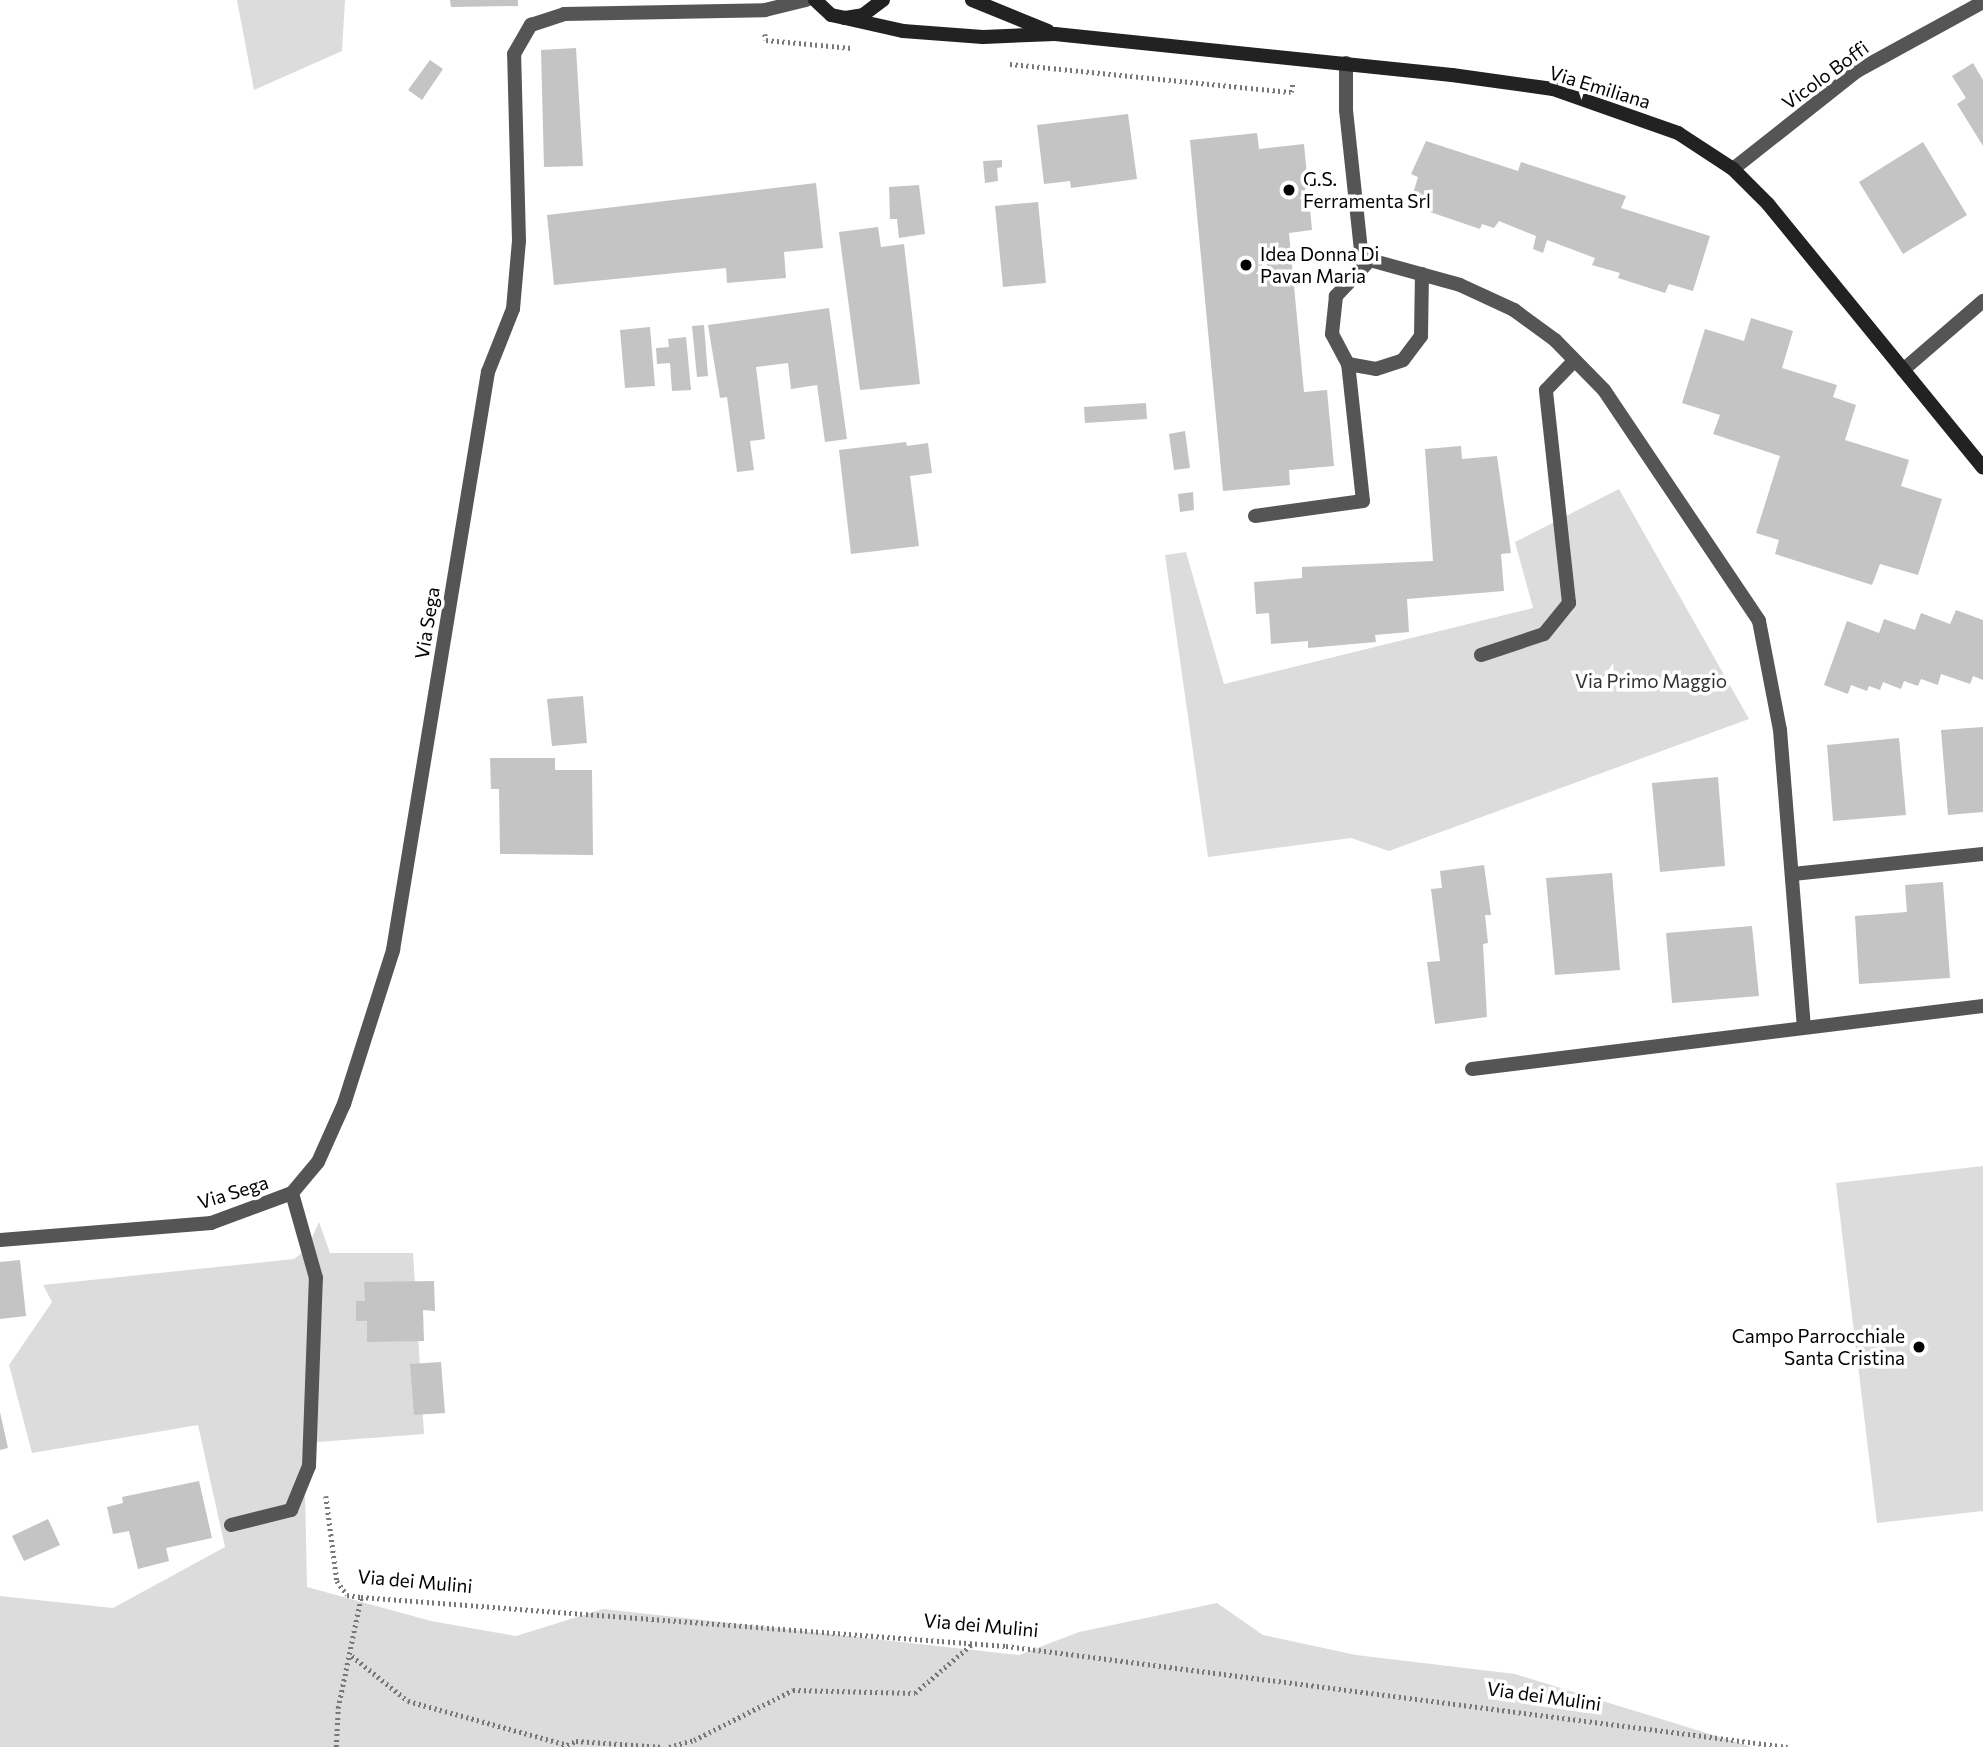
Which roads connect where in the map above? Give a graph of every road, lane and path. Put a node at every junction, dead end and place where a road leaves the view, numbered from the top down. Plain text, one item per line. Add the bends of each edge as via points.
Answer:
1 (806, 0) edge
2 (815, 0) edge
3 (883, 0) edge
4 (972, 0) edge
5 (1983, 2) edge
6 (845, 18) junction
7 (1055, 34) junction
8 (1346, 63) junction
9 (1733, 169) junction
10 (1370, 260) junction
11 (1422, 274) junction
12 (1983, 301) edge
13 (1573, 362) junction
14 (1348, 364) junction
15 (1903, 370) junction
16 (1983, 468) edge
17 (1255, 516) dead end
18 (1481, 655) dead end
19 (1983, 854) edge
20 (1793, 874) junction
21 (1983, 1006) edge
22 (1804, 1027) junction
23 (1472, 1069) dead end
24 (292, 1193) junction
25 (0, 1240) edge
26 (324, 1486) dead end
27 (231, 1525) dead end
28 (361, 1598) junction
29 (973, 1643) junction
30 (352, 1656) junction
31 (563, 1745) edge
32 (336, 1747) edge
33 (663, 1747) edge
34 (669, 1747) edge
35 (1788, 1747) edge

1 - 24 street, Via Sega via 765,10 564,15 531,24 514,54 519,241 513,310 488,372 393,950 344,1104 318,1162
2 - 6 main road, Via Emiliana via 831,15
3 - 6 main road via 863,15
4 - 7 main road, Via Emiliana
5 - 9 street, Vicolo Boffi via 1857,71
6 - 7 main road, Via Emiliana via 903,32 983,37
7 - 8 main road, Via Emiliana
8 - 9 main road, Via Emiliana via 1553,89 1678,133
8 - 10 street via 1353,188 1361,251
9 - 15 main road, Via Emiliana via 1768,204
10 - 11 street
10 - 14 street via 1336,296 1332,334
11 - 13 street via 1460,285 1514,310 1555,340
11 - 14 street via 1421,336 1403,360 1376,369
12 - 15 street
13 - 18 street via 1546,390 1569,603 1544,634
13 - 20 street via 1604,390 1759,621 1780,730
14 - 17 street via 1363,501
15 - 16 main road, Via Emiliana
19 - 20 street
20 - 22 street
21 - 22 street
22 - 23 street
24 - 25 street, Via Sega via 211,1223
24 - 27 street via 317,1279 309,1466 292,1510
26 - 28 path, Via dei Mulini via 337,1581 347,1595
28 - 29 path, Via dei Mulini
28 - 30 path
29 - 34 path via 915,1693 793,1690 694,1740
29 - 35 path, Via dei Mulini via 1270,1677
30 - 31 path via 408,1701
30 - 32 path via 338,1708
31 - 33 path

